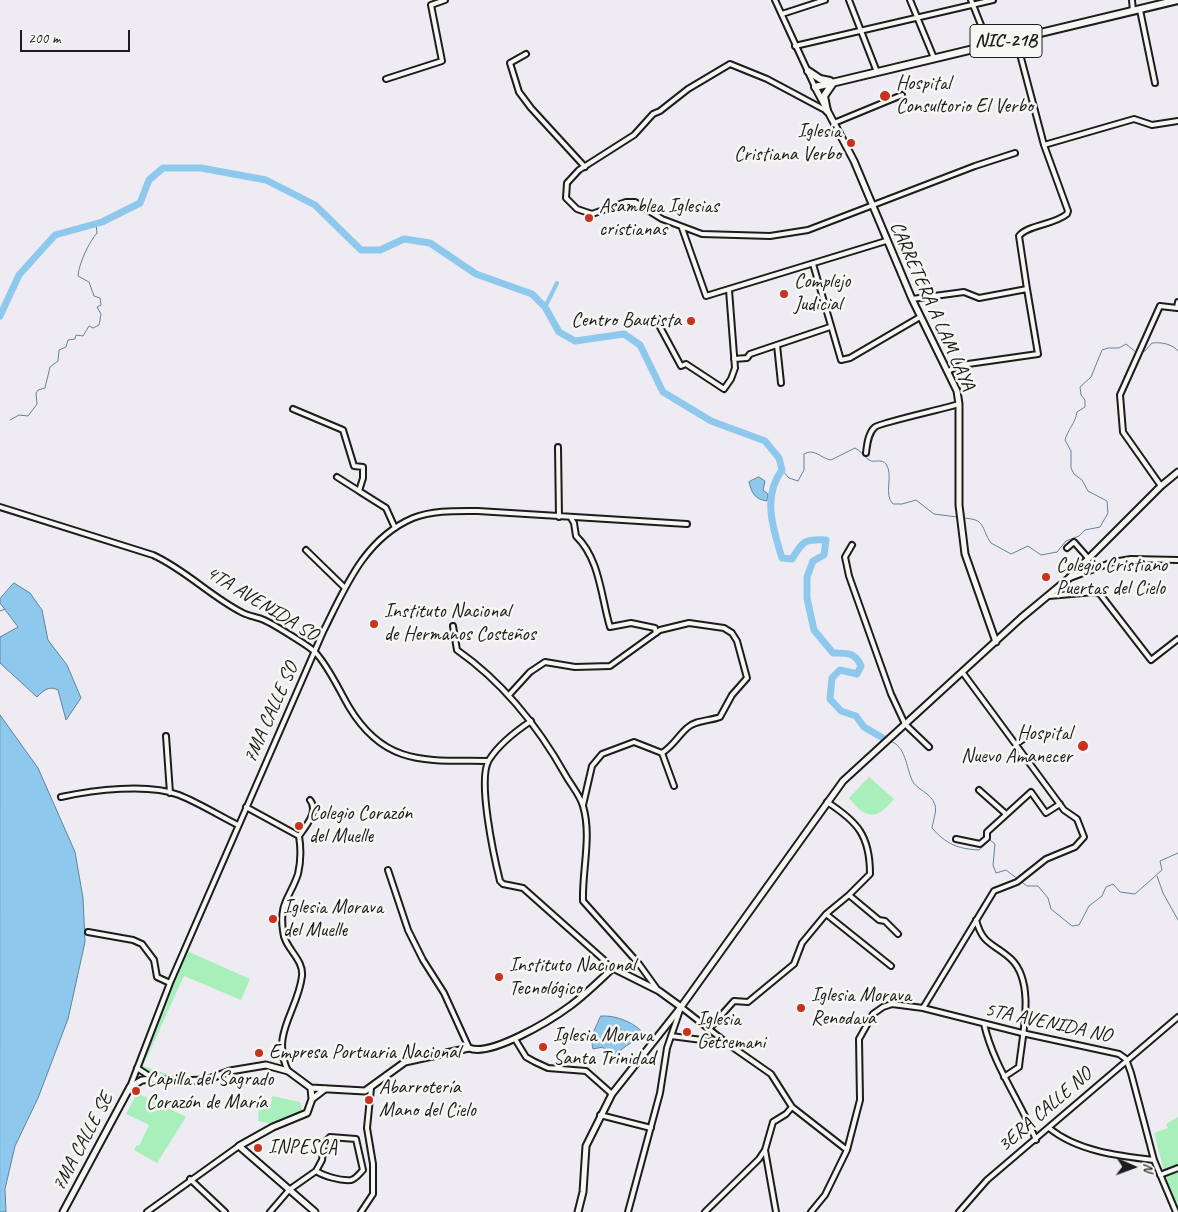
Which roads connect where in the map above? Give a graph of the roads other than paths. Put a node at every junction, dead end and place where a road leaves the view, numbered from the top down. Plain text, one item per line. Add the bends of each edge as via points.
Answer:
1 (445, 0) edge
2 (775, 0) edge
3 (825, 0) edge
4 (849, 0) edge
5 (910, 0) edge
6 (994, 0) edge
7 (1132, 0) edge
8 (1178, 0) edge
9 (972, 2) edge
10 (1137, 10) junction
11 (782, 14) junction
12 (918, 17) junction
13 (860, 31) junction
14 (1016, 39) junction
15 (990, 45) junction
16 (795, 46) junction
17 (526, 54) dead end
18 (934, 58) junction
19 (808, 71) junction
20 (877, 72) junction
21 (386, 79) dead end
22 (834, 82) junction
23 (1155, 82) dead end
24 (815, 87) junction
25 (902, 95) dead end
26 (827, 110) junction
27 (1178, 121) edge
28 (834, 123) junction
29 (1044, 145) junction
30 (1015, 153) dead end
31 (585, 167) junction
32 (872, 204) junction
33 (682, 228) junction
34 (886, 241) junction
35 (813, 264) junction
36 (1027, 289) junction
37 (729, 290) junction
38 (912, 299) junction
39 (1178, 302) edge
40 (920, 317) junction
41 (660, 327) dead end
42 (830, 327) junction
43 (777, 345) junction
44 (734, 359) junction
45 (948, 371) junction
46 (781, 383) dead end
47 (959, 404) junction
48 (293, 410) dead end
49 (558, 447) dead end
50 (866, 453) dead end
51 (1178, 472) edge
52 (337, 477) dead end
53 (1161, 486) junction
54 (359, 491) junction
55 (0, 508) edge
56 (559, 517) junction
57 (571, 518) junction
58 (687, 524) dead end
59 (395, 528) junction
60 (852, 545) dead end
61 (1067, 548) dead end
62 (306, 550) dead end
63 (1088, 558) junction
64 (1178, 560) edge
65 (1068, 579) junction
66 (345, 588) junction
67 (1049, 596) junction
68 (453, 626) dead end
69 (656, 633) junction
70 (1178, 639) edge
71 (996, 642) junction
72 (315, 652) junction
73 (963, 673) junction
74 (509, 695) junction
75 (531, 721) junction
76 (907, 722) junction
77 (166, 736) dead end
78 (1028, 736) dead end
79 (1016, 744) junction
80 (929, 747) dead end
81 (662, 753) junction
82 (488, 761) junction
83 (674, 786) dead end
84 (979, 790) dead end
85 (170, 793) junction
86 (61, 797) dead end
87 (310, 800) dead end
88 (827, 802) junction
89 (1060, 804) junction
90 (583, 805) junction
91 (246, 807) junction
92 (1006, 814) junction
93 (238, 825) junction
94 (299, 836) junction
95 (956, 839) dead end
96 (388, 870) dead end
97 (849, 895) junction
98 (826, 914) junction
99 (976, 920) junction
100 (88, 932) dead end
101 (898, 934) dead end
102 (891, 966) dead end
103 (613, 968) junction
104 (170, 983) junction
105 (659, 991) junction
106 (681, 1007) junction
107 (923, 1008) junction
108 (1178, 1017) edge
109 (984, 1024) junction
110 (710, 1029) junction
111 (1022, 1034) junction
112 (670, 1036) junction
113 (515, 1039) junction
114 (728, 1044) junction
115 (469, 1048) junction
116 (282, 1058) junction
117 (1126, 1059) junction
118 (275, 1066) junction
119 (136, 1068) junction
120 (288, 1071) junction
121 (1004, 1077) junction
122 (154, 1079) junction
123 (130, 1086) junction
124 (311, 1088) junction
125 (371, 1088) junction
126 (325, 1089) junction
127 (612, 1094) junction
128 (312, 1099) junction
129 (792, 1107) junction
130 (600, 1115) junction
131 (651, 1128) junction
132 (1049, 1128) junction
133 (1036, 1140) junction
134 (238, 1146) junction
135 (765, 1150) junction
136 (847, 1150) junction
137 (1154, 1160) junction
138 (1178, 1168) edge
139 (316, 1171) junction
140 (1160, 1175) junction
141 (190, 1179) junction
142 (289, 1190) junction
143 (63, 1212) edge
144 (147, 1212) edge
145 (225, 1212) edge
146 (270, 1212) edge
147 (315, 1212) edge
148 (361, 1212) edge
149 (578, 1212) edge
150 (628, 1212) edge
151 (705, 1212) edge
152 (776, 1212) edge
153 (811, 1212) edge
154 (959, 1212) edge
155 (1176, 1212) edge

1 - 21 street via 431,5 442,61
2 - 11 street, CARRETERA A LAM LAYA
3 - 11 street
4 - 13 street
5 - 12 street
6 - 9 street
7 - 10 street
8 - 10 highway, NIC-21B
9 - 12 street
9 - 15 street
10 - 14 highway, NIC-21B
10 - 23 street
11 - 16 street, CARRETERA A LAM LAYA
12 - 13 street
12 - 18 street
13 - 16 street
13 - 20 street
14 - 15 highway, NIC-21B
14 - 29 street
15 - 18 highway, NIC-21B
16 - 19 street, CARRETERA A LAM LAYA
17 - 31 street via 510,63 519,92
18 - 20 highway, NIC-21B
19 - 22 highway via 820,79
19 - 24 street, CARRETERA A LAM LAYA
20 - 22 highway, NIC-21B
22 - 24 highway, NIC-21B
22 - 26 highway via 826,91
24 - 26 main road, CARRETERA A LAM LAYA
25 - 28 street
26 - 28 main road, CARRETERA A LAM LAYA
26 - 31 street via 730,64 653,114 634,135
27 - 29 street via 1152,124 1134,119
28 - 32 main road, CARRETERA A LAM LAYA
29 - 36 street via 1068,211 1062,218 1023,231 1018,236
30 - 32 street
31 - 33 street via 570,180 565,192 568,203 577,209 592,214 635,202
32 - 33 street via 808,230 783,235 702,234
32 - 34 main road, CARRETERA A LAM LAYA
33 - 37 street via 706,296
34 - 35 street
34 - 38 main road, CARRETERA A LAM LAYA
35 - 37 street
35 - 42 street
36 - 38 street via 979,298 964,292
36 - 45 street via 1038,354 961,366
37 - 44 street
38 - 40 main road, CARRETERA A LAM LAYA
39 - 53 street via 1177,308 1160,306 1120,395 1123,432
40 - 42 street via 844,360 841,360
40 - 45 main road, CARRETERA A LAM LAYA
41 - 44 street via 681,366 686,364 724,389 732,379
42 - 43 street
43 - 44 street via 747,358
43 - 46 street
45 - 47 main road, CARRETERA A LAM LAYA
47 - 50 street via 875,427
47 - 71 main road, CARRETERA A LAM LAYA via 959,505 965,554
48 - 54 street via 344,430 354,466 363,467
49 - 56 street
51 - 53 main road
52 - 54 street
53 - 63 main road
54 - 59 street via 386,508
55 - 72 street, 4TA AVENIDA SO via 154,555 175,565 204,589 243,613 268,622
56 - 57 street, 7MA CALLE SO
56 - 59 street, 7MA CALLE SO via 446,512 414,518
57 - 58 street, 7MA CALLE SO
57 - 69 street via 576,536 583,542 599,578 610,627 630,623 655,628
59 - 66 street, 7MA CALLE SO via 363,558
60 - 76 street via 844,557 849,576 891,694
61 - 63 street via 1074,542
62 - 66 street
63 - 65 main road
64 - 65 street via 1113,562
65 - 67 main road
66 - 72 street, 7MA CALLE SO
67 - 70 street via 1100,594 1151,660
67 - 71 main road
68 - 74 street via 457,650 483,668
69 - 74 street via 610,666 575,667 545,662 530,672
69 - 81 street via 670,626 688,623 724,628 737,641 747,678 720,717 687,727
71 - 73 main road
72 - 82 street, 4TA AVENIDA SO via 361,725 383,744 414,759
72 - 91 street, 7MA CALLE SO
73 - 76 main road
73 - 79 street
74 - 75 street
75 - 82 street via 515,732
75 - 90 street
76 - 80 street
76 - 88 main road via 843,781
77 - 85 street
78 - 79 street
79 - 89 street
81 - 83 street
81 - 90 street via 634,742 602,754 592,766
82 - 103 street via 484,778 500,881 523,888
84 - 92 street
85 - 86 street via 109,789
85 - 93 street via 178,794
87 - 94 street via 313,810
88 - 97 street via 848,815 862,834 870,853 870,874
88 - 106 main road
89 - 92 street via 1046,814 1031,792
89 - 99 street via 1077,819 1084,837 1082,842 1046,858 1017,882 994,891
90 - 105 street via 586,832 583,901
91 - 93 street, 7MA CALLE SO
91 - 94 street
92 - 95 street via 987,832 987,838 980,844
93 - 104 street, 7MA CALLE SO
94 - 116 street via 298,871 283,904 282,930 302,974 285,1028
96 - 115 street via 408,930 446,995
97 - 98 street
97 - 101 street
98 - 102 street
98 - 110 street via 802,944 794,964 748,1002 734,1001
99 - 107 street
99 - 111 street via 987,943 1011,959 1021,974 1026,991
100 - 104 street via 142,944 154,960 158,977
103 - 105 main road
103 - 113 main road via 569,1007
104 - 119 street, 7MA CALLE SO
105 - 106 main road
106 - 110 street
106 - 112 street
106 - 127 main road
107 - 109 street, 5TA AVENIDA NO
107 - 136 street, 5TA AVENIDA NO via 892,1004 873,1014 859,1039 860,1100
108 - 117 street, 3ERA CALLE NO
109 - 111 street, 5TA AVENIDA NO
109 - 121 street via 989,1045
110 - 114 street
111 - 117 street, 5TA AVENIDA NO via 1119,1054
111 - 121 street via 1019,1067
112 - 114 street
112 - 131 street
113 - 115 main road via 477,1051
113 - 127 street via 526,1057 548,1068 586,1071
114 - 129 street via 775,1077
115 - 125 main road via 405,1062
116 - 118 street
116 - 120 street
117 - 132 street, 3ERA CALLE NO
117 - 137 street, 5TA AVENIDA NO
118 - 120 main road
118 - 122 main road via 249,1067 206,1080
119 - 122 street
119 - 123 street, 7MA CALLE SO
120 - 124 main road
121 - 133 street
122 - 123 main road
123 - 143 main road, 7MA CALLE SE
124 - 126 main road
124 - 128 main road
125 - 126 main road via 358,1091
125 - 148 street via 367,1128 373,1164 373,1194
126 - 128 main road
127 - 130 main road
128 - 134 main road via 302,1116
129 - 135 street via 773,1122
129 - 136 street
130 - 131 street
130 - 149 main road via 586,1146 583,1192
131 - 150 street
132 - 133 street, 3ERA CALLE NO
132 - 137 street via 1070,1141 1100,1151
133 - 154 street, 3ERA CALLE NO via 987,1180
134 - 141 street
134 - 142 main road
135 - 151 street via 759,1160
135 - 152 street
136 - 153 street via 825,1195
137 - 140 street, 5TA AVENIDA NO
138 - 140 street
139 - 139 street via 322,1160 324,1143 330,1137 356,1139 363,1170 356,1178 323,1176
139 - 142 street
140 - 155 street, 5TA AVENIDA NO
141 - 144 street
141 - 145 street
142 - 146 street
142 - 147 main road

